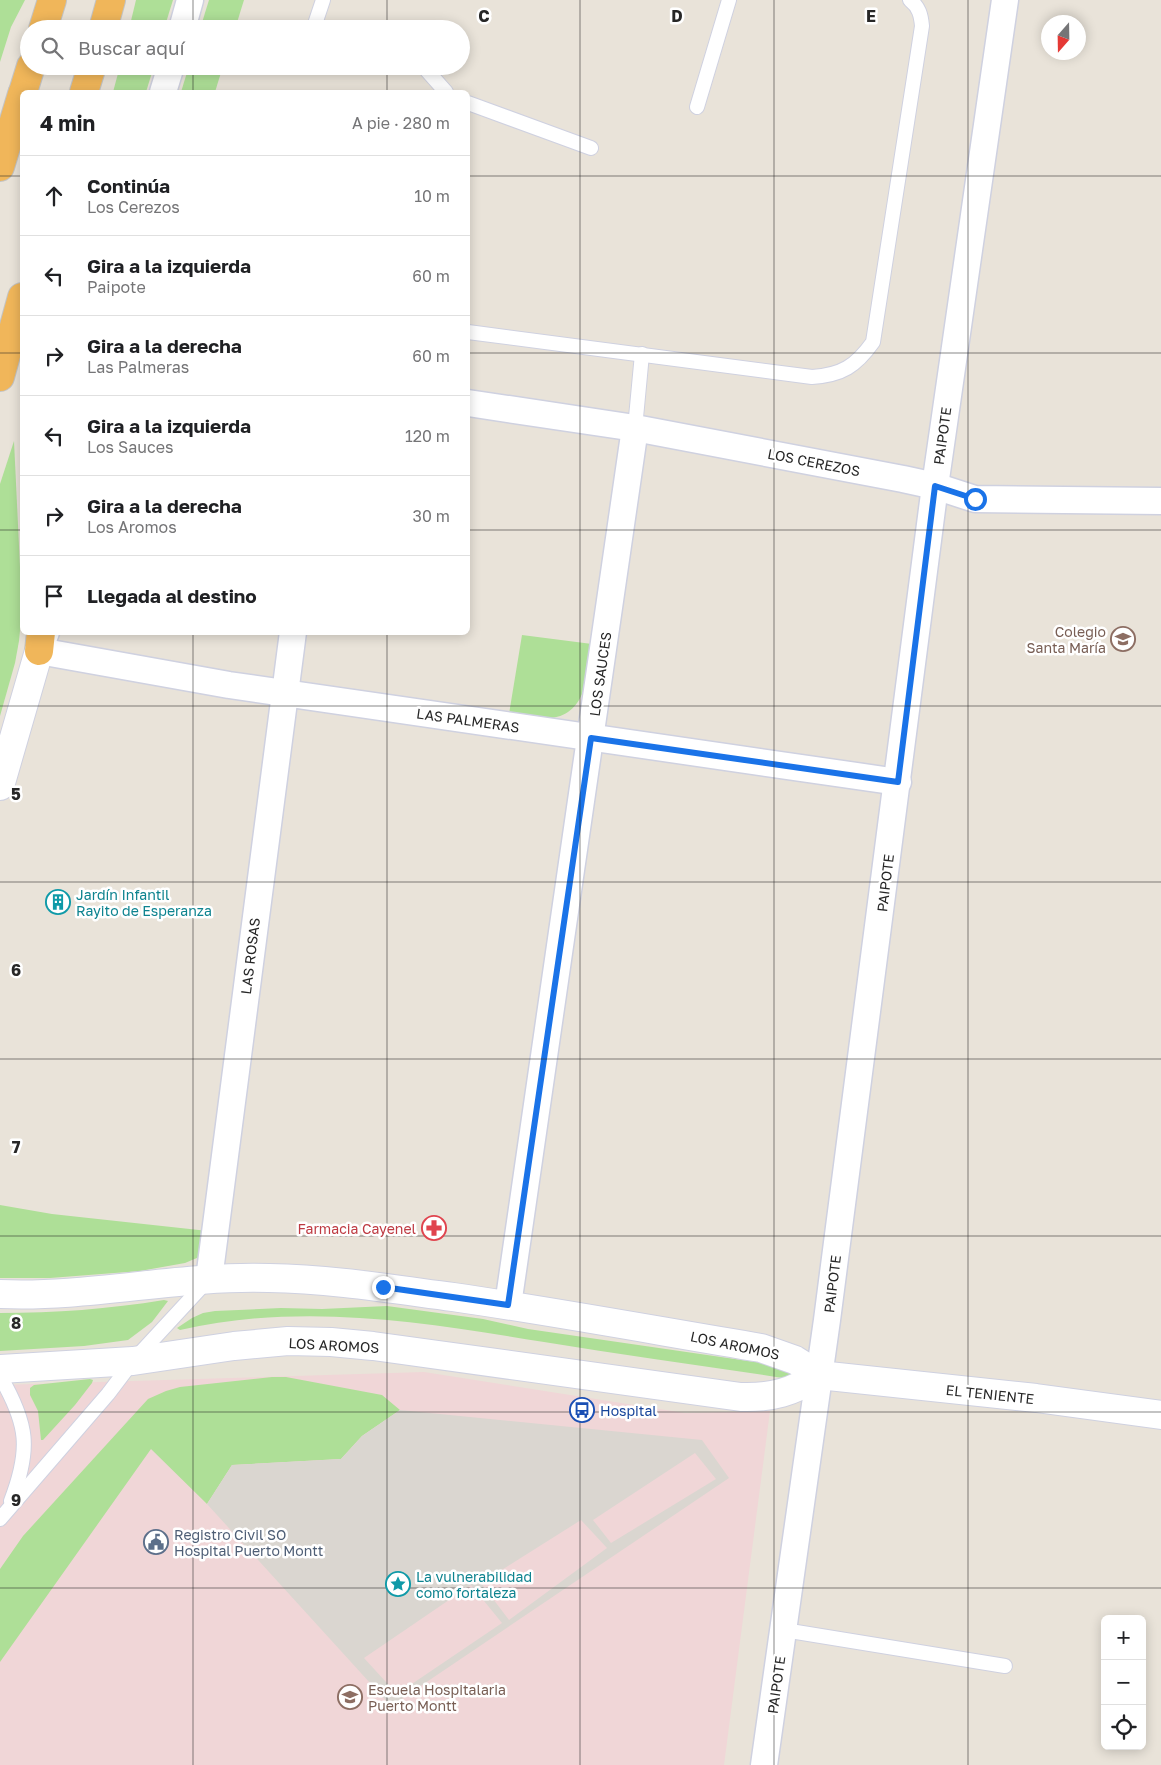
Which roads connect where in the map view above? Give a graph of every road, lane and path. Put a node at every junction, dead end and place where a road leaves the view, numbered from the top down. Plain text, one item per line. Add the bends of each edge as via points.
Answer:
1 (52, 0) edge
2 (111, 0) edge
3 (190, 0) edge
4 (323, 0) edge
5 (729, 0) edge
6 (910, 0) edge
7 (1004, 0) edge
8 (46, 20) edge
9 (105, 20) edge
10 (184, 20) edge
11 (316, 20) edge
12 (28, 75) edge
13 (89, 75) edge
14 (168, 75) edge
15 (431, 75) edge
16 (24, 90) edge
17 (85, 90) edge
18 (164, 90) edge
19 (444, 90) edge
20 (20, 103) edge
21 (470, 104) edge
22 (696, 107) dead end
23 (591, 148) dead end
24 (0, 167) edge
25 (20, 304) edge
26 (470, 332) edge
27 (642, 354) junction
28 (0, 377) edge
29 (470, 403) edge
30 (635, 428) junction
31 (935, 486) junction
32 (1161, 501) edge
33 (293, 635) edge
34 (42, 639) edge
35 (284, 693) junction
36 (591, 738) junction
37 (898, 782) junction
38 (0, 786) edge
39 (208, 1279) junction
40 (0, 1294) edge
41 (508, 1305) junction
42 (133, 1361) junction
43 (0, 1369) edge
44 (819, 1375) junction
45 (0, 1376) edge
46 (1161, 1415) edge
47 (4, 1514) edge
48 (784, 1630) junction
49 (1004, 1666) dead end
50 (764, 1765) edge

1 - 8 highway
2 - 9 highway
3 - 10 street
4 - 11 lane
5 - 22 lane
6 - 27 lane via 921,16 922,26 873,342 851,366 812,377
7 - 31 street, PAIPOTE
12 - 16 highway
13 - 17 highway
14 - 18 street
15 - 19 lane
20 - 24 highway
21 - 23 lane
25 - 28 highway
26 - 27 lane
27 - 30 lane
29 - 30 street, LOS CEREZOS
30 - 31 street, LOS CEREZOS
30 - 36 street, LOS SAUCES
31 - 32 street, LOS CEREZOS via 975,499
31 - 37 street, PAIPOTE
33 - 35 street, LAS ROSAS
34 - 35 street, LAS PALMERAS
34 - 38 main road
35 - 36 street, LAS PALMERAS
35 - 39 street, LAS ROSAS
36 - 37 street, LAS PALMERAS
36 - 41 street, LOS SAUCES
37 - 44 street, PAIPOTE
39 - 40 main road, LOS AROMOS via 92,1291
39 - 41 main road, LOS AROMOS via 314,1280
39 - 42 lane
41 - 44 main road, LOS AROMOS via 761,1348 795,1360
42 - 43 main road, LOS AROMOS
42 - 44 main road, LOS AROMOS via 266,1343 331,1342 741,1397 775,1395 806,1384
42 - 47 lane
44 - 46 main road, EL TENIENTE
44 - 48 street, PAIPOTE
45 - 47 lane via 23,1425 25,1450 20,1479
48 - 49 lane
48 - 50 street, PAIPOTE

